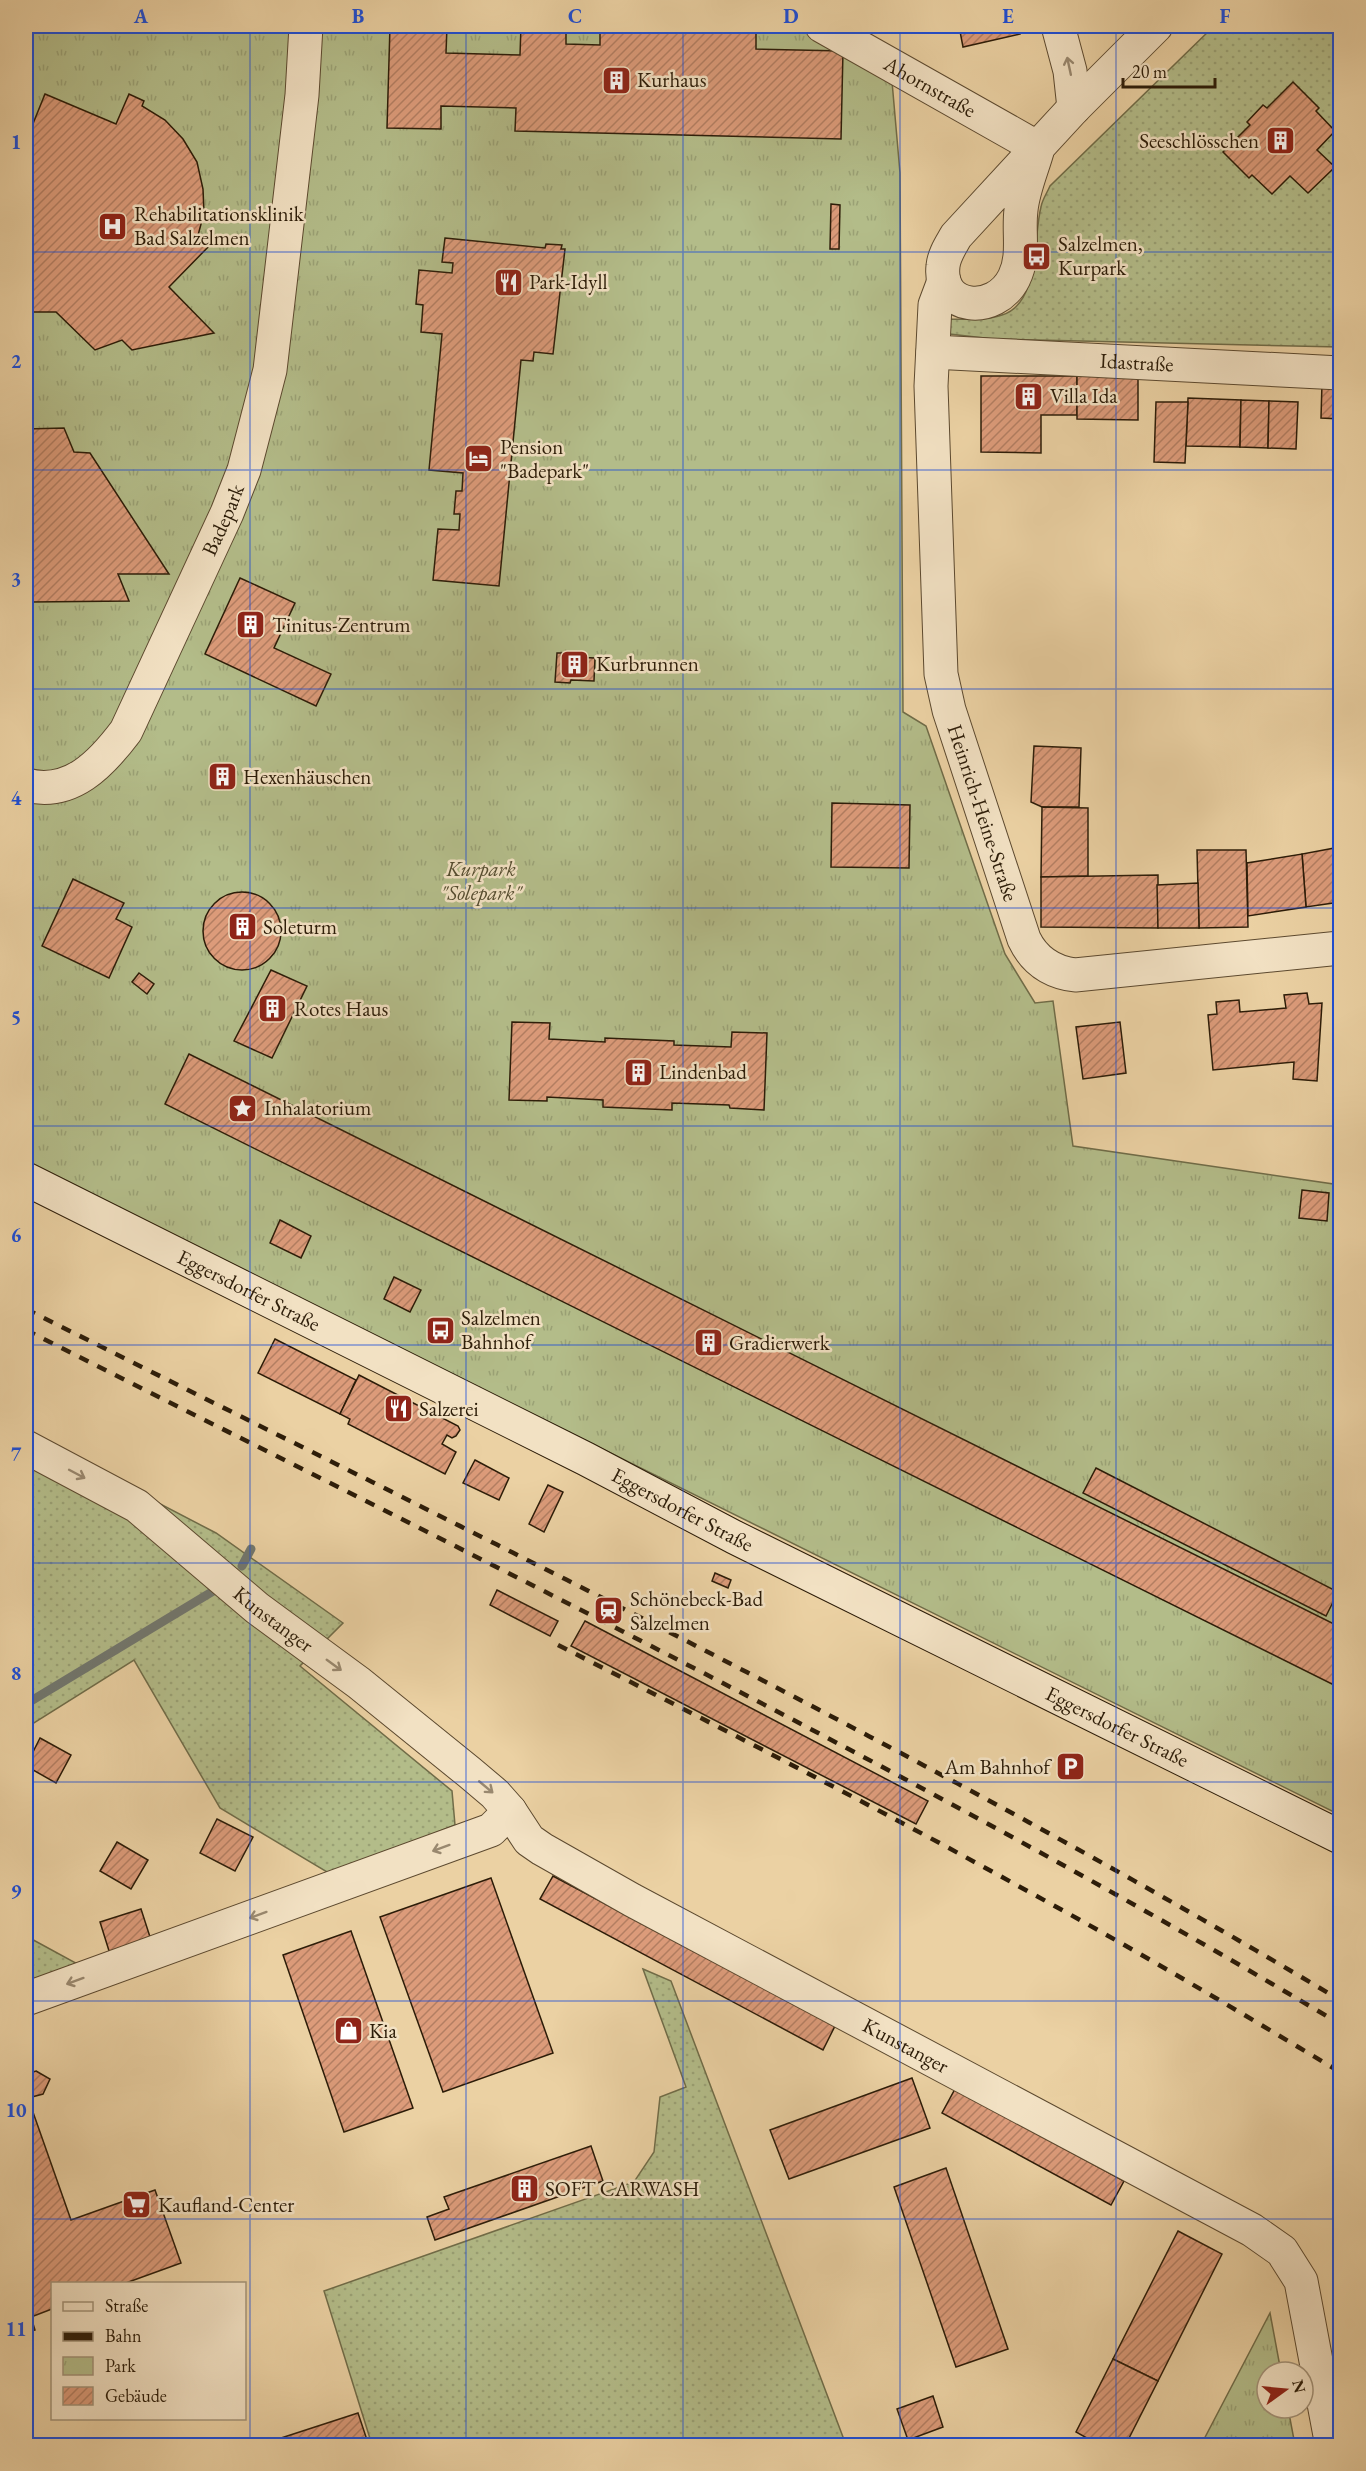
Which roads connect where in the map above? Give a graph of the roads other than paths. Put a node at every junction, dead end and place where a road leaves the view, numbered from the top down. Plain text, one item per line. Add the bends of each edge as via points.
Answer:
1 (306, 26) edge
2 (822, 26) edge
3 (1058, 26) edge
4 (1156, 26) edge
5 (1074, 108) junction
6 (1038, 148) junction
7 (944, 281) junction
8 (933, 352) junction
9 (1341, 374) edge
10 (26, 785) edge
11 (1341, 948) edge
12 (26, 1179) edge
13 (26, 1447) edge
14 (510, 1811) junction
15 (1341, 1837) edge
16 (26, 1998) edge
17 (1332, 2445) edge

1 - 10 street, Badepark via 302,95 270,370 243,470 126,731 104,759 84,775 60,784
2 - 6 street, Ahornstraße
5 -> 3 street via 1070,71
4 - 5 street, Heinrich-Heine-Straße
5 - 6 street, Heinrich-Heine-Straße
6 - 7 street, Heinrich-Heine-Straße via 956,236 945,258
6 - 7 street via 1020,209 1021,252 1015,277 999,297 975,304 962,301
7 - 8 street, Heinrich-Heine-Straße via 935,305
8 - 9 street, Idastraße
8 - 11 street, Heinrich-Heine-Straße via 941,674 949,710 1030,953 1061,973 1075,975
12 - 15 street, Eggersdorfer Straße
13 -> 14 street, Kunstanger via 137,1506 257,1608 359,1683 495,1794
14 -> 16 street via 491,1830
14 - 17 street, Kunstanger via 529,1840 632,1900 1252,2230 1282,2251 1301,2281

